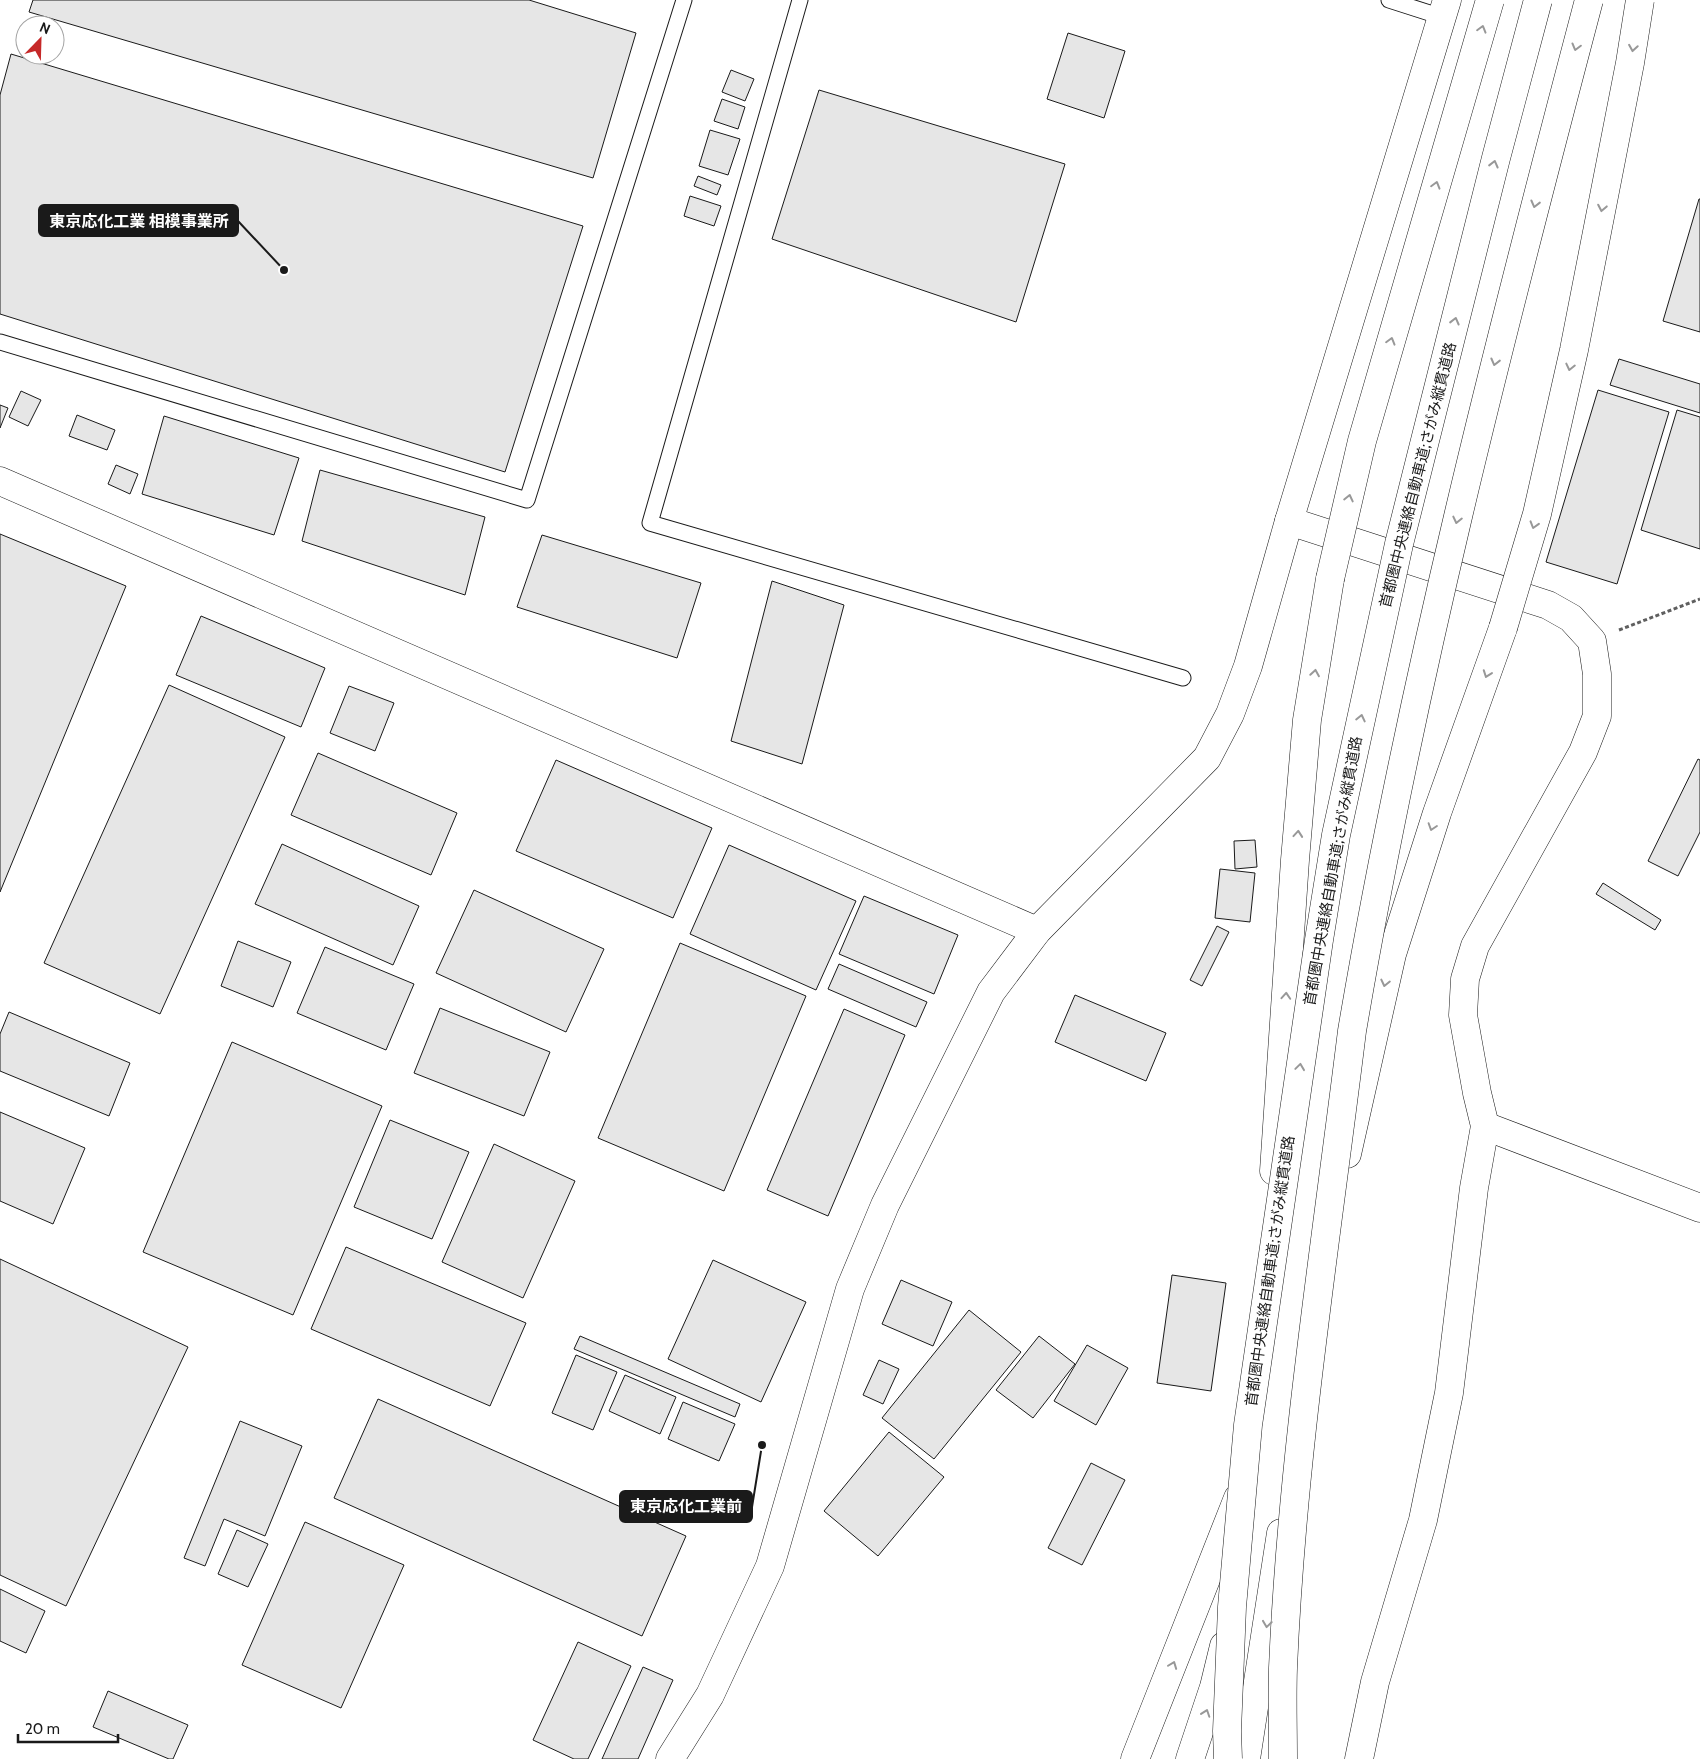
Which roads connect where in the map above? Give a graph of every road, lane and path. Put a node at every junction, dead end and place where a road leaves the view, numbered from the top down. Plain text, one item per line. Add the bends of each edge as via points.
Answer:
1 (684, 0) edge
2 (800, 0) edge
3 (1389, 0) edge
4 (1490, 0) edge
5 (1538, 0) edge
6 (1589, 0) edge
7 (1640, 0) edge
8 (1444, 8) edge
9 (0, 342) edge
10 (0, 481) edge
11 (1289, 521) junction
12 (1700, 599) edge
13 (1592, 641) junction
14 (1184, 678) dead end
15 (1037, 931) junction
16 (1485, 1126) junction
17 (1700, 1208) edge
18 (1241, 1490) junction
19 (1263, 1653) junction
20 (670, 1759) edge
21 (1135, 1759) edge
22 (1190, 1759) edge
23 (1224, 1759) edge
24 (1228, 1759) edge
25 (1246, 1759) edge
26 (1283, 1759) edge
27 (1359, 1759) edge

1 - 9 lane via 527,500
2 - 14 lane via 650,524
3 - 8 lane
18 -> 4 main road, bridge via 1268,1267 1307,720 1330,579 1362,441
24 -> 5 main road, 首都圏中央連絡自動車道;さがみ縦貫道路, bridge via 1232,1607 1248,1425 1336,835 1400,544
6 -> 26 main road, bridge via 1443,580 1362,969 1297,1474 1283,1670
7 -> 19 main road, bridge via 1574,350 1537,514 1503,628 1436,813 1392,954 1317,1285
8 - 11 main road
10 - 15 main road
11 - 13 main road via 1548,605 1571,618
11 - 15 main road via 1248,666 1230,714 1207,758
12 - 13 path
13 - 16 main road via 1597,674 1597,716 1583,752 1475,946 1465,979 1463,1015
15 - 20 main road via 991,992 884,1205 850,1289 770,1566 710,1695
16 - 17 main road
16 - 27 main road via 1474,1188 1448,1402 1423,1520 1375,1682
21 -> 18 main road
22 -> 18 main road via 1214,1686 1234,1601
19 - 23 main road
19 - 25 main road

